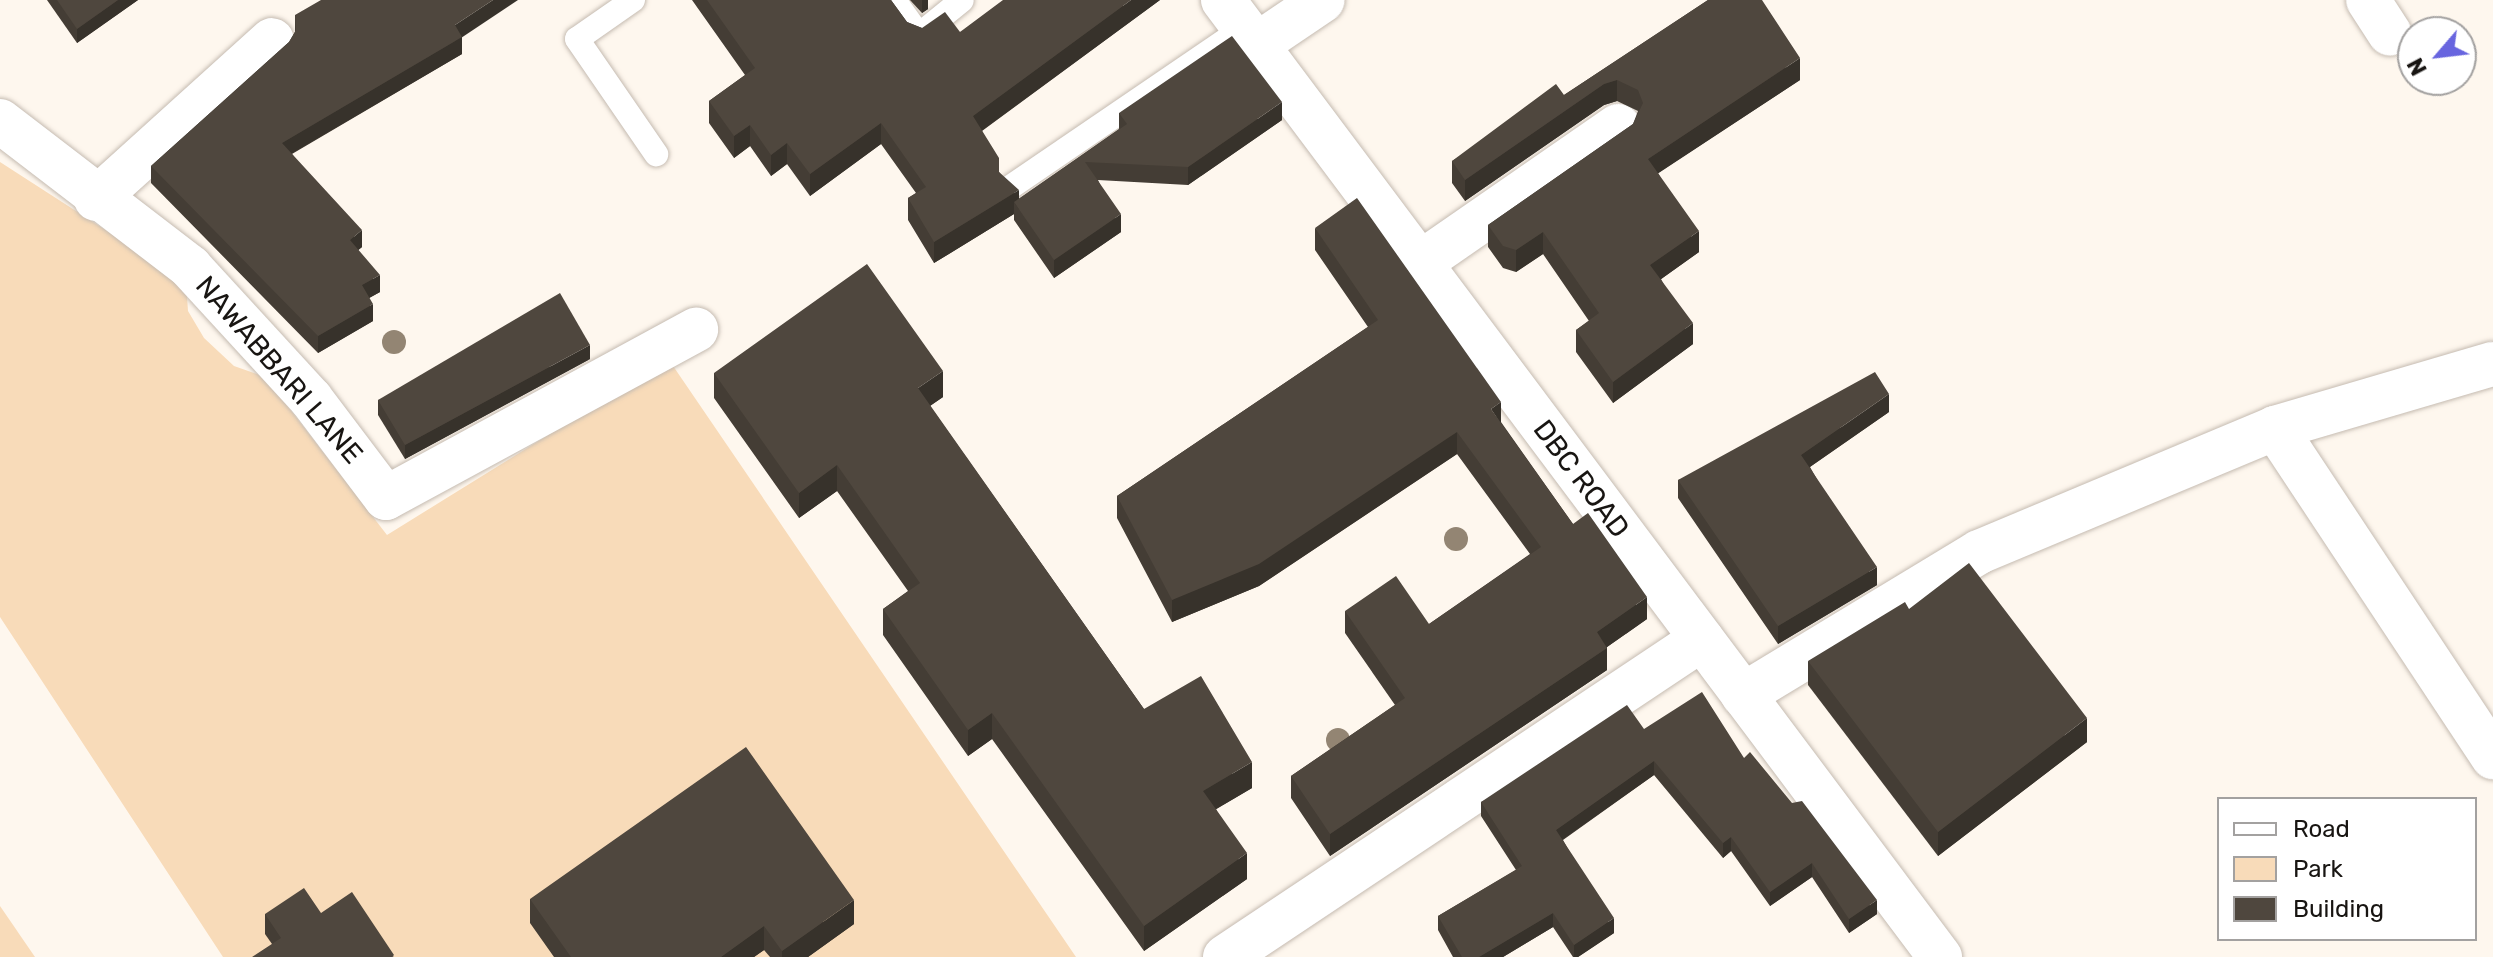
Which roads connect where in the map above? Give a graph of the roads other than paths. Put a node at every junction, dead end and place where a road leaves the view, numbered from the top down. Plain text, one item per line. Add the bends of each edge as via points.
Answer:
1 (633, 0) edge
2 (894, 0) edge
3 (962, 0) edge
4 (1323, 0) edge
5 (1242, 24) edge
6 (272, 40) dead end
7 (0, 121) edge
8 (1618, 126) dead end
9 (656, 154) dead end
10 (1012, 186) edge
11 (96, 199) junction
12 (1420, 263) junction
13 (696, 330) dead end
14 (2493, 364) edge
15 (2275, 428) junction
16 (1702, 639) junction
17 (1743, 695) junction
18 (2493, 757) edge
19 (1225, 957) edge
20 (1940, 957) edge

1 - 9 lane via 577,39
2 - 3 lane via 919,35
4 - 5 street
5 - 10 lane
5 - 12 street, DBC ROAD
6 - 11 street
7 - 11 street, NAWABBARI LANE
8 - 12 street
11 - 13 street, NAWABBARI LANE via 190,267 311,399 386,498
12 - 16 street, DBC ROAD
14 - 15 street
15 - 17 street via 1979,552
15 - 18 street
16 - 17 street, DBC ROAD
16 - 19 street
17 - 20 street, DBC ROAD

